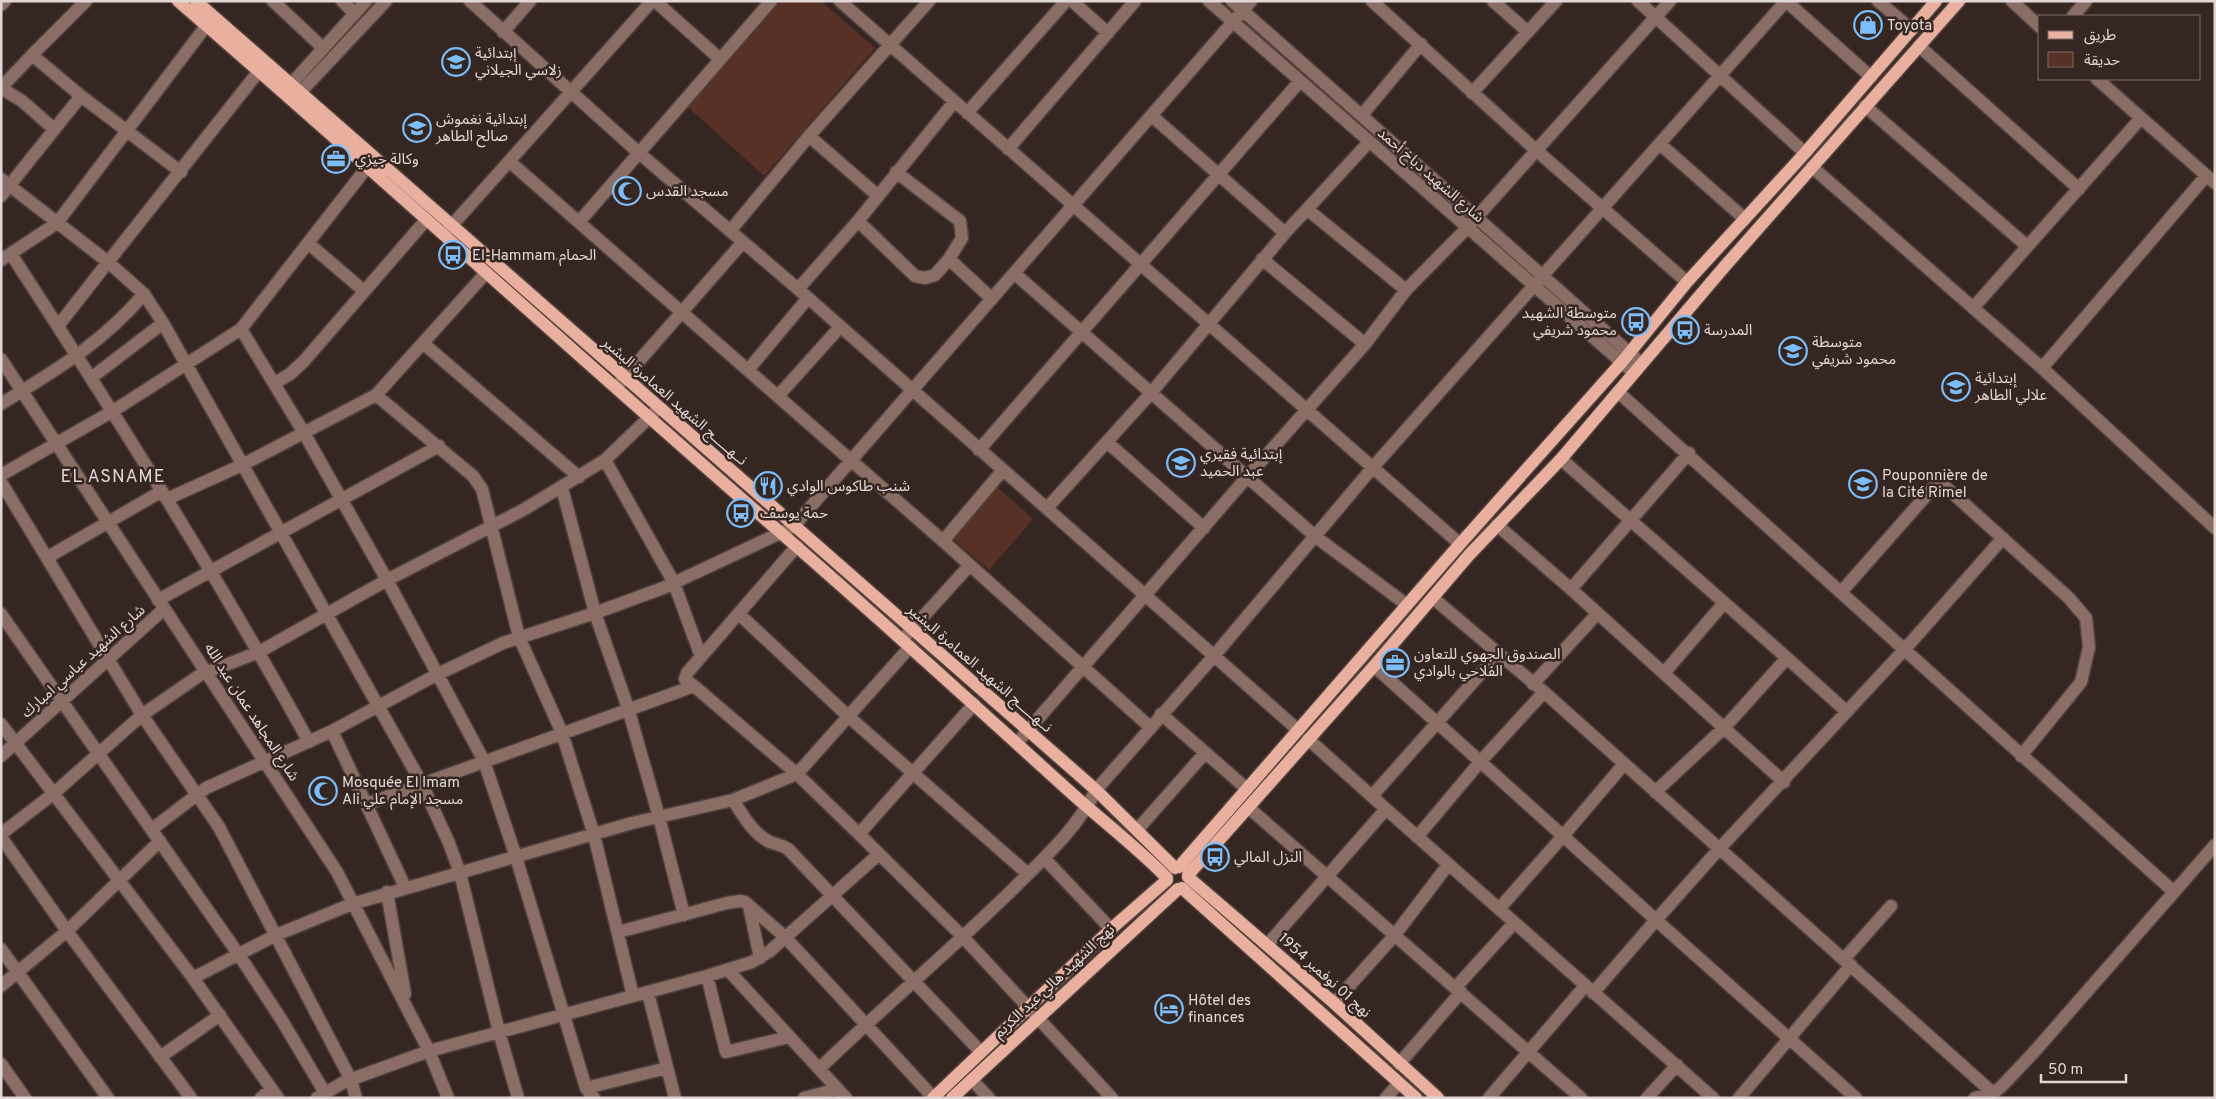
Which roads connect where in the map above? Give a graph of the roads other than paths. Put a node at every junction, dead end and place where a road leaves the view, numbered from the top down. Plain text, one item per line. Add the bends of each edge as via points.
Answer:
1 (5, 1) edge
2 (86, 1) edge
3 (178, 1) edge
4 (196, 1) edge
5 (272, 1) edge
6 (342, 1) edge
7 (366, 1) edge
8 (386, 1) edge
9 (470, 1) edge
10 (530, 1) edge
11 (653, 1) edge
12 (771, 1) edge
13 (840, 1) edge
14 (929, 1) edge
15 (1066, 1) edge
16 (1072, 1) edge
17 (1135, 1) edge
18 (1209, 1) edge
19 (1232, 1) edge
20 (1493, 1) edge
21 (1556, 1) edge
22 (1638, 1) edge
23 (1670, 1) edge
24 (1786, 1) edge
25 (1878, 1) edge
26 (1936, 1) edge
27 (1958, 1) edge
28 (2012, 1) edge
29 (2086, 1) edge
30 (1376, 2) edge
31 (1, 5) edge
32 (1247, 6) edge
33 (355, 14) junction
34 (2074, 15) edge
35 (1656, 17) junction
36 (1233, 23) junction
37 (2038, 25) edge
38 (206, 26) junction
39 (1912, 30) junction
40 (504, 32) junction
41 (1528, 32) junction
42 (1108, 34) junction
43 (1421, 44) junction
44 (890, 45) junction
45 (1919, 46) junction
46 (323, 48) junction
47 (32, 55) junction
48 (720, 59) junction
49 (259, 71) junction
50 (1722, 76) junction
51 (1871, 77) junction
52 (2099, 80) edge
53 (1300, 81) junction
54 (1, 88) edge
55 (571, 91) junction
56 (1472, 92) junction
57 (292, 93) junction
58 (81, 96) junction
59 (954, 102) junction
60 (1866, 106) junction
61 (967, 113) junction
62 (1362, 115) junction
63 (1152, 116) junction
64 (2141, 118) junction
65 (54, 129) junction
66 (127, 130) junction
67 (808, 136) junction
68 (1369, 142) junction
69 (1661, 145) junction
70 (1008, 149) junction
71 (1537, 151) junction
72 (639, 153) junction
73 (1805, 153) junction
74 (510, 162) junction
75 (368, 166) junction
76 (1812, 168) junction
77 (181, 172) junction
78 (896, 172) junction
79 (1220, 174) junction
80 (2210, 179) edge
81 (4, 188) edge
82 (2079, 189) junction
83 (877, 195) junction
84 (1074, 206) junction
85 (1602, 209) junction
86 (1308, 210) junction
87 (1476, 217) junction
88 (1745, 219) junction
89 (426, 220) junction
90 (858, 221) junction
91 (579, 222) junction
92 (57, 223) junction
93 (452, 225) junction
94 (1467, 228) junction
95 (730, 231) junction
96 (1285, 233) junction
97 (443, 235) junction
98 (743, 242) junction
99 (308, 243) junction
100 (2027, 246) junction
101 (6, 257) edge
102 (949, 259) junction
103 (1262, 259) junction
104 (108, 262) junction
105 (1141, 265) junction
106 (1014, 273) junction
107 (485, 274) junction
108 (1542, 276) junction
109 (1687, 282) junction
110 (1534, 288) junction
111 (798, 289) junction
112 (1406, 290) junction
113 (364, 291) junction
114 (144, 294) junction
115 (808, 298) junction
116 (992, 298) junction
117 (1973, 308) junction
118 (681, 310) junction
119 (163, 323) junction
120 (58, 326) junction
121 (1209, 326) junction
122 (840, 327) junction
123 (241, 329) junction
124 (1083, 333) junction
125 (424, 344) junction
126 (1365, 344) junction
127 (77, 356) junction
128 (1626, 357) junction
129 (1, 359) edge
130 (186, 365) junction
131 (1637, 368) junction
132 (2042, 368) junction
133 (748, 370) junction
134 (91, 378) junction
135 (620, 382) junction
136 (275, 383) junction
137 (911, 390) junction
138 (23, 391) junction
139 (1618, 392) junction
140 (1151, 393) junction
141 (376, 395) junction
142 (778, 396) junction
143 (1, 404) edge
144 (659, 408) junction
145 (113, 411) junction
146 (1308, 411) junction
147 (651, 418) junction
148 (304, 433) junction
149 (1107, 442) junction
150 (56, 443) junction
151 (439, 446) junction
152 (979, 450) junction
153 (1689, 453) junction
154 (1560, 459) junction
155 (605, 460) junction
156 (852, 462) junction
157 (242, 465) junction
158 (1374, 466) junction
159 (1002, 470) junction
160 (1, 475) edge
161 (1248, 476) junction
162 (579, 477) junction
163 (1, 482) edge
164 (562, 488) junction
165 (165, 495) junction
166 (342, 500) junction
167 (1047, 508) junction
168 (1631, 521) junction
169 (109, 522) junction
170 (1497, 525) junction
171 (492, 526) junction
172 (793, 527) junction
173 (1204, 528) junction
174 (2215, 528) edge
175 (281, 531) junction
176 (781, 532) junction
177 (1316, 538) junction
178 (2002, 538) junction
179 (943, 541) junction
180 (1460, 544) junction
181 (796, 546) junction
182 (48, 557) junction
183 (969, 566) junction
184 (211, 569) junction
185 (387, 580) junction
186 (674, 584) junction
187 (1571, 589) junction
188 (1842, 591) junction
189 (1146, 596) junction
190 (1432, 598) junction
191 (1724, 603) junction
192 (161, 605) junction
193 (1407, 605) junction
194 (595, 613) junction
195 (1, 614) edge
196 (738, 614) junction
197 (1598, 614) junction
198 (327, 615) junction
199 (911, 630) junction
200 (519, 637) junction
201 (906, 644) junction
202 (1905, 649) junction
203 (260, 652) junction
204 (1498, 654) junction
205 (701, 657) junction
206 (1213, 657) junction
207 (1787, 658) junction
208 (110, 660) junction
209 (1374, 666) junction
210 (1084, 667) junction
211 (206, 673) junction
212 (1664, 673) junction
213 (438, 674) junction
214 (1533, 684) junction
215 (694, 686) junction
216 (1544, 692) junction
217 (62, 704) junction
218 (974, 704) junction
219 (379, 707) junction
220 (628, 708) junction
221 (1846, 711) junction
222 (1161, 714) junction
223 (142, 715) junction
224 (849, 717) junction
225 (1436, 723) junction
226 (1, 724) edge
227 (1150, 727) junction
228 (1724, 728) junction
229 (1298, 730) junction
230 (332, 731) junction
231 (1027, 732) junction
232 (562, 733) junction
233 (1308, 739) junction
234 (309, 742) junction
235 (1017, 743) junction
236 (15, 744) junction
237 (1205, 752) junction
238 (97, 754) junction
239 (1, 756) edge
240 (2021, 756) junction
241 (265, 761) junction
242 (484, 761) junction
243 (1480, 762) junction
244 (1624, 764) junction
245 (797, 774) junction
246 (913, 774) junction
247 (1784, 782) junction
248 (422, 784) junction
249 (1247, 789) junction
250 (1096, 790) junction
251 (1655, 792) junction
252 (53, 794) junction
253 (198, 796) junction
254 (1372, 796) junction
255 (733, 800) junction
256 (367, 804) junction
257 (1088, 807) junction
258 (1249, 808) junction
259 (1386, 809) junction
260 (659, 817) junction
261 (152, 829) junction
262 (1136, 830) junction
263 (594, 834) junction
264 (859, 834) junction
265 (1, 836) edge
266 (1563, 836) junction
267 (1417, 838) junction
268 (160, 842) junction
269 (2215, 846) edge
270 (1720, 848) junction
271 (879, 854) junction
272 (516, 857) junction
273 (1044, 858) junction
274 (1448, 865) junction
275 (460, 873) junction
276 (1028, 874) junction
277 (1182, 877) junction
278 (1327, 877) junction
279 (1167, 879) junction
280 (119, 880) junction
281 (405, 887) junction
282 (387, 892) junction
283 (2174, 892) junction
284 (833, 896) junction
285 (352, 904) junction
286 (749, 906) junction
287 (1891, 906) dead end
288 (1499, 910) junction
289 (684, 915) junction
290 (1656, 920) junction
291 (1514, 923) junction
292 (1111, 929) junction
293 (67, 931) junction
294 (618, 932) junction
295 (276, 935) junction
296 (1394, 936) junction
297 (785, 937) junction
298 (963, 937) junction
299 (1267, 945) junction
300 (1, 949) edge
301 (239, 954) junction
302 (760, 958) junction
303 (1848, 962) junction
304 (728, 970) junction
305 (18, 974) junction
306 (707, 976) junction
307 (192, 978) junction
308 (913, 981) junction
309 (1, 986) edge
310 (1459, 989) junction
311 (1589, 990) junction
312 (648, 993) junction
313 (633, 996) junction
314 (1334, 1003) junction
315 (407, 1006) junction
316 (1028, 1008) junction
317 (220, 1015) junction
318 (565, 1015) junction
319 (1037, 1019) junction
320 (866, 1023) junction
321 (499, 1032) junction
322 (789, 1037) junction
323 (1789, 1039) junction
324 (1376, 1042) junction
325 (429, 1051) junction
326 (980, 1051) junction
327 (1529, 1052) junction
328 (1367, 1054) junction
329 (160, 1057) junction
330 (1, 1064) edge
331 (1400, 1064) junction
332 (1677, 1066) junction
333 (667, 1068) junction
334 (820, 1068) junction
335 (351, 1080) junction
336 (972, 1080) junction
337 (1399, 1083) junction
338 (1993, 1092) junction
339 (590, 1093) edge
340 (842, 1093) edge
341 (275, 1094) edge
342 (321, 1095) edge
343 (933, 1097) edge
344 (25, 1098) edge
345 (108, 1098) edge
346 (192, 1098) edge
347 (261, 1098) edge
348 (356, 1098) edge
349 (448, 1098) edge
350 (518, 1098) edge
351 (675, 1098) edge
352 (804, 1098) edge
353 (952, 1098) edge
354 (989, 1098) edge
355 (1112, 1098) edge
356 (1386, 1098) edge
357 (1416, 1098) edge
358 (1438, 1098) edge
359 (1489, 1098) edge
360 (1581, 1098) edge
361 (1647, 1098) edge
362 (1714, 1098) edge
363 (1739, 1098) edge
364 (1856, 1098) edge
365 (1975, 1098) edge

1 - 31 street
2 - 47 street
3 - 38 main road, نــهـــــج الشهيد العمامرة البشير
4 - 57 main road, نــهـــــج الشهيد العمامرة البشير
5 - 46 street
6 - 33 street
7 - 33 street
8 - 57 street
9 - 40 street
10 - 40 street
11 - 48 street
11 - 55 street
12 - 48 street
13 - 44 street
14 - 44 street
15 - 61 street
16 - 42 street
17 - 42 street
18 - 36 street, شارع الشهيد دباخ أحمد
19 - 32 street, شارع الشهيد دباخ أحمد
20 - 41 street
21 - 41 street
22 - 35 street
23 - 35 street
24 - 50 street
24 - 51 street
25 - 39 street
26 - 39 main road
27 - 45 main road
28 - 37 street
29 - 34 street
30 - 43 street
32 - 36 street
32 - 62 street, شارع الشهيد دباخ أحمد
33 - 46 street
35 - 50 street
35 - 71 street
36 - 53 street, شارع الشهيد دباخ أحمد
36 - 63 street
38 - 49 main road, نــهـــــج الشهيد العمامرة البشير
38 - 66 street
39 - 51 main road
40 - 55 street
41 - 56 street
42 - 70 street
43 - 56 street
43 - 62 street
44 - 59 street
44 - 67 street
45 - 60 main road
45 - 82 street
46 - 57 street
47 - 54 street
47 - 58 street
48 - 72 street
49 - 57 main road, نــهـــــج الشهيد العمامرة البشير
49 - 77 street
50 - 69 street
50 - 73 street
51 - 73 main road
52 - 64 street
53 - 68 street, شارع الشهيد دباخ أحمد
53 - 79 street
54 - 65 street via 22,101
55 - 72 street
55 - 74 street
56 - 71 street
57 - 75 main road, نــهـــــج الشهيد العمامرة البشير
57 - 93 main road, نــهـــــج الشهيد العمامرة البشير
58 - 65 street
58 - 66 street
59 - 61 street
59 - 78 street
60 - 76 main road
60 - 100 street
61 - 70 street
62 - 87 street, شارع الشهيد دباخ أحمد
63 - 79 street
63 - 84 street
64 - 80 street
64 - 82 street
65 - 81 street
66 - 77 street
66 - 92 street
67 - 83 street
67 - 95 street
68 - 86 street
68 - 94 street, شارع الشهيد دباخ أحمد
69 - 85 street
69 - 88 street
70 - 84 street
71 - 85 street
71 - 87 street
72 - 91 street
72 - 95 street
73 - 88 main road
74 - 91 street
74 - 93 street
75 - 89 main road, نــهـــــج الشهيد العمامرة البشير
75 - 99 street
76 - 117 street
76 - 131 main road
77 - 104 street
78 - 83 street
78 - 102 street via 960,221 962,238
79 - 96 street
79 - 105 street
80 - 132 street
81 - 92 street
82 - 100 street
83 - 90 street
84 - 105 street
84 - 106 street
85 - 108 street
85 - 109 street
86 - 96 street
86 - 112 street
87 - 94 street
87 - 108 street, شارع الشهيد دباخ أحمد
88 - 109 main road
89 - 97 main road, نــهـــــج الشهيد العمامرة البشير
89 - 113 street
90 - 102 street via 915,276 935,275
90 - 111 street
91 - 118 street
92 - 101 street
92 - 104 street
93 - 97 street
93 - 135 main road, نــهـــــج الشهيد العمامرة البشير
94 - 110 street, شارع الشهيد دباخ أحمد
94 - 112 street
95 - 98 street
96 - 103 street
97 - 107 main road, نــهـــــج الشهيد العمامرة البشير
98 - 111 street
98 - 118 street
99 - 113 street
99 - 123 street
100 - 117 street
101 - 120 street
102 - 116 street
103 - 121 street
103 - 126 street
104 - 114 street
104 - 120 street
105 - 121 street
105 - 124 street
106 - 116 street
106 - 124 street
107 - 125 street
107 - 135 main road, نــهـــــج الشهيد العمامرة البشير
108 - 110 street
108 - 128 street, شارع الشهيد دباخ أحمد
109 - 128 main road
110 - 128 street, شارع الشهيد دباخ أحمد
110 - 158 street
111 - 115 street
112 - 126 street
113 - 136 street via 304,361
114 - 119 street
114 - 127 street via 108,332
115 - 122 street
115 - 133 street
116 - 137 street
117 - 132 street
118 - 133 street
118 - 135 street
119 - 130 street
119 - 134 street
120 - 127 street
121 - 140 street
121 - 146 street
122 - 137 street
122 - 142 street
123 - 130 street
123 - 136 street
124 - 140 street
124 - 152 street
125 - 141 street
125 - 162 street
126 - 146 street
127 - 134 street
127 - 138 street
128 - 131 street, شارع الشهيد دباخ أحمد
128 - 180 main road
129 - 138 street, شارع المجاهد عمان عبد الله
130 - 145 street
130 - 157 street
131 - 139 main road
132 - 174 street
133 - 142 street
134 - 145 street
135 - 144 main road, نــهـــــج الشهيد العمامرة البشير
135 - 147 main road, نــهـــــج الشهيد العمامرة البشير
136 - 148 street
137 - 152 street
137 - 156 street
138 - 143 street
138 - 150 street, شارع المجاهد عمان عبد الله
139 - 153 street
139 - 154 main road
140 - 149 street
140 - 161 street
141 - 148 street
141 - 151 street
142 - 156 street
144 - 147 street
144 - 172 main road, نــهـــــج الشهيد العمامرة البشير
145 - 150 street
145 - 165 street
146 - 158 street
146 - 161 street
147 - 155 street
147 - 176 main road, نــهـــــج الشهيد العمامرة البشير
148 - 157 street
148 - 166 street
149 - 167 street
149 - 173 street
150 - 160 street
150 - 169 street, شارع المجاهد عمان عبد الله
151 - 166 street, شارع الشهيد عباسي امبارك
151 - 171 street via 473,476 482,489
152 - 159 street
153 - 168 street
153 - 188 street
154 - 168 street
154 - 170 main road
155 - 162 street
155 - 186 street
156 - 172 street
156 - 179 street
157 - 165 street
157 - 175 street
158 - 177 street
158 - 180 street
159 - 167 street
159 - 179 street
161 - 173 street
161 - 177 street
162 - 164 street
163 - 182 street
164 - 171 street
164 - 194 street
165 - 169 street
165 - 184 street
166 - 175 street, شارع الشهيد عباسي امبارك
166 - 185 street
167 - 189 street
168 - 187 street
168 - 191 street
169 - 182 street
169 - 192 street, شارع المجاهد عمان عبد الله
170 - 187 street
170 - 190 main road
171 - 185 street
171 - 200 street
172 - 176 street
172 - 199 main road, نــهـــــج الشهيد العمامرة البشير
173 - 189 street
175 - 184 street, شارع الشهيد عباسي امبارك
175 - 198 street
176 - 181 main road, نــهـــــج الشهيد العمامرة البشير
176 - 186 street
177 - 193 street
177 - 206 street
178 - 188 street via 1939,480
178 - 202 street
178 - 240 street via 2069,598 2086,618 2089,647 2081,682
179 - 183 street
180 - 193 main road
181 - 196 street
181 - 201 main road, نــهـــــج الشهيد العمامرة البشير
182 - 208 street
183 - 199 street
183 - 210 street
184 - 192 street, شارع الشهيد عباسي امبارك
184 - 203 street
185 - 198 street
185 - 213 street
186 - 194 street
186 - 205 street
187 - 197 street
188 - 202 street
189 - 206 street
189 - 210 street
190 - 204 street
190 - 209 main road
191 - 207 street
191 - 212 street
192 - 208 street, شارع الشهيد عباسي امبارك
192 - 211 street, شارع المجاهد عمان عبد الله
193 - 229 main road
194 - 200 street
194 - 220 street
195 - 217 street
196 - 205 street
196 - 224 street
197 - 212 street
197 - 214 street
198 - 203 street
198 - 219 street
199 - 201 street
199 - 231 main road, نــهـــــج الشهيد العمامرة البشير
200 - 213 street
200 - 232 street
201 - 218 main road, نــهـــــج الشهيد العمامرة البشير
201 - 224 street
202 - 221 street
202 - 240 street
203 - 211 street
203 - 234 street
204 - 214 street
204 - 225 street
205 - 215 street via 685,676 687,682
206 - 222 street
206 - 229 street
207 - 221 street
207 - 228 street
208 - 217 street, شارع الشهيد عباسي امبارك
208 - 223 street
209 - 225 street
209 - 233 main road
210 - 227 street
210 - 231 street
211 - 223 street
211 - 241 street, شارع المجاهد عمان عبد الله
212 - 228 street
213 - 219 street
213 - 242 street
214 - 216 street
215 - 220 street
215 - 245 street
216 - 243 street
216 - 244 street
217 - 236 street, شارع الشهيد عباسي امبارك
217 - 238 street
218 - 235 main road, نــهـــــج الشهيد العمامرة البشير
218 - 246 street
219 - 230 street
219 - 248 street
220 - 232 street
220 - 260 street
221 - 247 street
222 - 227 street
222 - 237 street
223 - 238 street
223 - 253 street
224 - 245 street
224 - 246 street
225 - 243 street
225 - 254 street
226 - 236 street
227 - 250 street
228 - 247 street
228 - 251 street
229 - 249 main road
230 - 234 street
230 - 256 street
231 - 235 street
231 - 250 main road, نــهـــــج الشهيد العمامرة البشير
232 - 242 street
232 - 263 street
233 - 254 street
233 - 258 main road
234 - 241 street
235 - 257 main road, نــهـــــج الشهيد العمامرة البشير
236 - 239 street, شارع الشهيد عباسي امبارك
236 - 252 street
237 - 249 street
237 - 262 street
238 - 252 street
238 - 261 street
240 - 283 street
241 - 253 street via 206,788
241 - 285 street, شارع المجاهد عمان عبد الله via 337,872
242 - 248 street
242 - 272 street
243 - 266 street
243 - 267 street
244 - 251 street
244 - 266 street
245 - 255 street
245 - 264 street
246 - 264 street
246 - 276 street
247 - 270 street
248 - 256 street
248 - 275 street
249 - 277 main road
250 - 257 street
250 - 262 main road, نــهـــــج الشهيد العمامرة البشير
251 - 270 street
252 - 265 street
252 - 280 street
253 - 261 street
253 - 295 street via 219,828
254 - 259 street
255 - 260 street
255 - 284 street via 746,821 771,842 780,843 788,849
256 - 281 street
257 - 273 street
257 - 279 main road, نــهـــــج الشهيد العمامرة البشير via 1141,851
258 - 277 main road
258 - 278 street
259 - 267 street
259 - 278 street
260 - 263 street
260 - 289 street
261 - 268 street
262 - 277 main road, نــهـــــج الشهيد العمامرة البشير
263 - 272 street
263 - 294 street
264 - 271 street
265 - 293 street
266 - 288 street
266 - 290 street
267 - 274 street
268 - 280 street
268 - 301 street
269 - 283 street
270 - 290 street
270 - 303 street
271 - 284 street
271 - 298 street
272 - 275 street
272 - 318 street
273 - 276 street
273 - 292 street
274 - 288 street
274 - 296 street
275 - 281 street
275 - 321 street
276 - 298 street
277 - 279 main road via 1170,870
277 - 299 main road, نهج 01 نوفمبر 1954
277 - 319 main road, نهج الشهيد هالي عبد الكريم
277 - 328 main road, نهج 01 نوفمبر 1954
278 - 296 street
278 - 299 street
279 - 292 main road
280 - 293 street
280 - 307 street
281 - 282 street
282 - 285 street
282 - 315 street
283 - 338 street via 2034,1052
284 - 297 street
284 - 308 street
285 - 295 street
285 - 315 street, شارع المجاهد عمان عبد الله
286 - 289 street via 736,901
286 - 297 street
286 - 302 street
287 - 303 street
288 - 291 street
289 - 294 street
290 - 311 street
290 - 323 street
291 - 310 street
291 - 311 street
292 - 316 main road
293 - 305 street
293 - 329 street
294 - 313 street
295 - 301 street
295 - 335 street
296 - 310 street
296 - 314 street
297 - 302 street
297 - 320 street
298 - 308 street
298 - 316 street
299 - 314 main road, نهج 01 نوفمبر 1954
300 - 305 street
301 - 307 street
301 - 342 street via 281,1019
302 - 304 street
303 - 323 street
303 - 338 street
304 - 306 street
304 - 322 street
305 - 309 street
305 - 345 street
306 - 312 street
306 - 322 street via 726,1052
307 - 317 street
308 - 320 street
308 - 326 street
310 - 327 street
310 - 331 street
311 - 327 street
311 - 332 street
312 - 313 street
312 - 333 street
313 - 318 street
314 - 324 main road, نهج 01 نوفمبر 1954
315 - 325 street, شارع المجاهد عمان عبد الله
316 - 319 street
316 - 326 main road
317 - 329 street
317 - 341 street
318 - 321 street
318 - 339 street
319 - 336 main road, نهج الشهيد هالي عبد الكريم
319 - 355 street
320 - 334 street
320 - 343 street
321 - 325 street
321 - 350 street
322 - 334 street
323 - 363 street
323 - 364 street
324 - 328 main road
324 - 331 main road, نهج 01 نوفمبر 1954
325 - 335 street
325 - 349 street, شارع المجاهد عمان عبد الله
326 - 343 main road
327 - 359 street
327 - 360 street
328 - 337 main road, نهج 01 نوفمبر 1954
329 - 346 street
330 - 344 street
331 - 358 main road, نهج 01 نوفمبر 1954
332 - 361 street
332 - 362 street
333 - 339 street
333 - 351 street
334 - 340 street
335 - 342 street
335 - 348 street
336 - 353 main road, نهج الشهيد هالي عبد الكريم
336 - 354 street
337 - 356 street
337 - 357 main road, نهج 01 نوفمبر 1954
338 - 365 street
340 - 352 street
341 - 347 street

